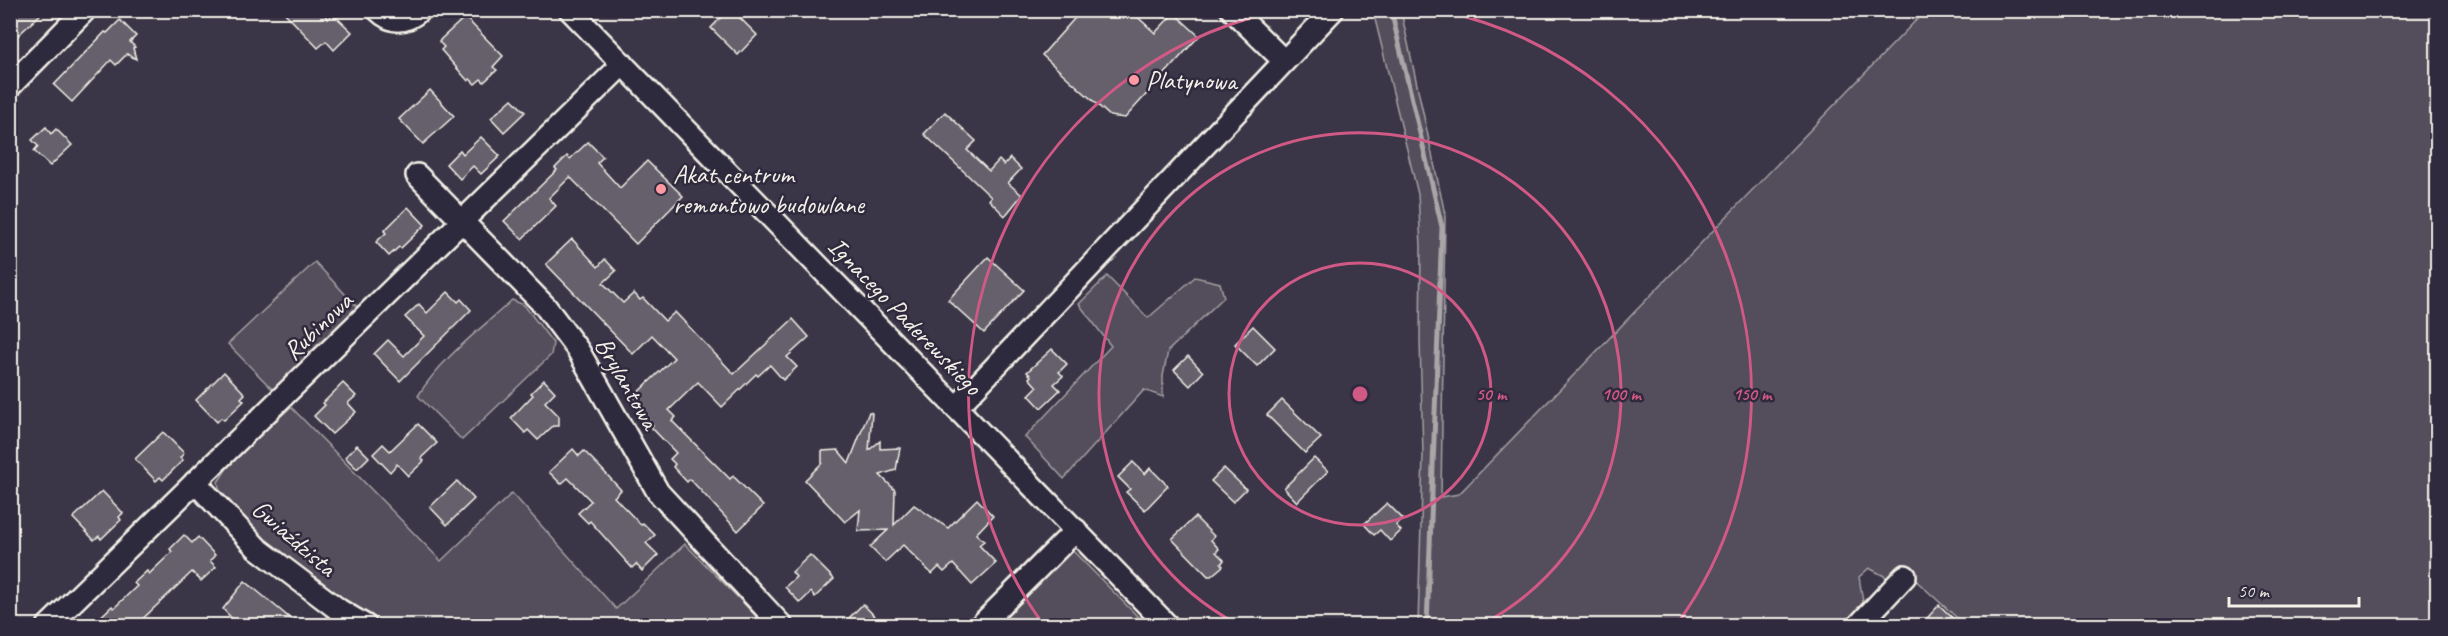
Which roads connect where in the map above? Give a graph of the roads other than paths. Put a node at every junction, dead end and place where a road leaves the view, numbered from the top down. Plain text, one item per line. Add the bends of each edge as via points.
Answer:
1 (85, 10) edge
2 (378, 10) edge
3 (420, 10) edge
4 (570, 10) edge
5 (1232, 10) edge
6 (1333, 10) edge
7 (1284, 61) junction
8 (623, 64) junction
9 (10, 86) edge
10 (417, 175) dead end
11 (462, 224) junction
12 (956, 408) junction
13 (195, 482) junction
14 (1076, 530) junction
15 (1905, 576) dead end
16 (48, 625) edge
17 (366, 626) edge
18 (782, 626) edge
19 (980, 626) edge
20 (1168, 626) edge
21 (1858, 626) edge

1 - 9 street
2 - 3 street via 394,21 406,20
4 - 8 street, Ignacego Paderewskiego
5 - 7 street
6 - 7 street
7 - 12 street
8 - 11 street, Rubinowa
8 - 12 street, Ignacego Paderewskiego
10 - 11 street, Brylantowa
11 - 13 street, Rubinowa
11 - 18 street, Brylantowa via 545,306 571,341 658,492
12 - 14 street, Ignacego Paderewskiego
13 - 16 street, Rubinowa
13 - 17 street, Gwiaździsta via 256,548
14 - 19 street
14 - 20 street, Ignacego Paderewskiego
15 - 21 street

